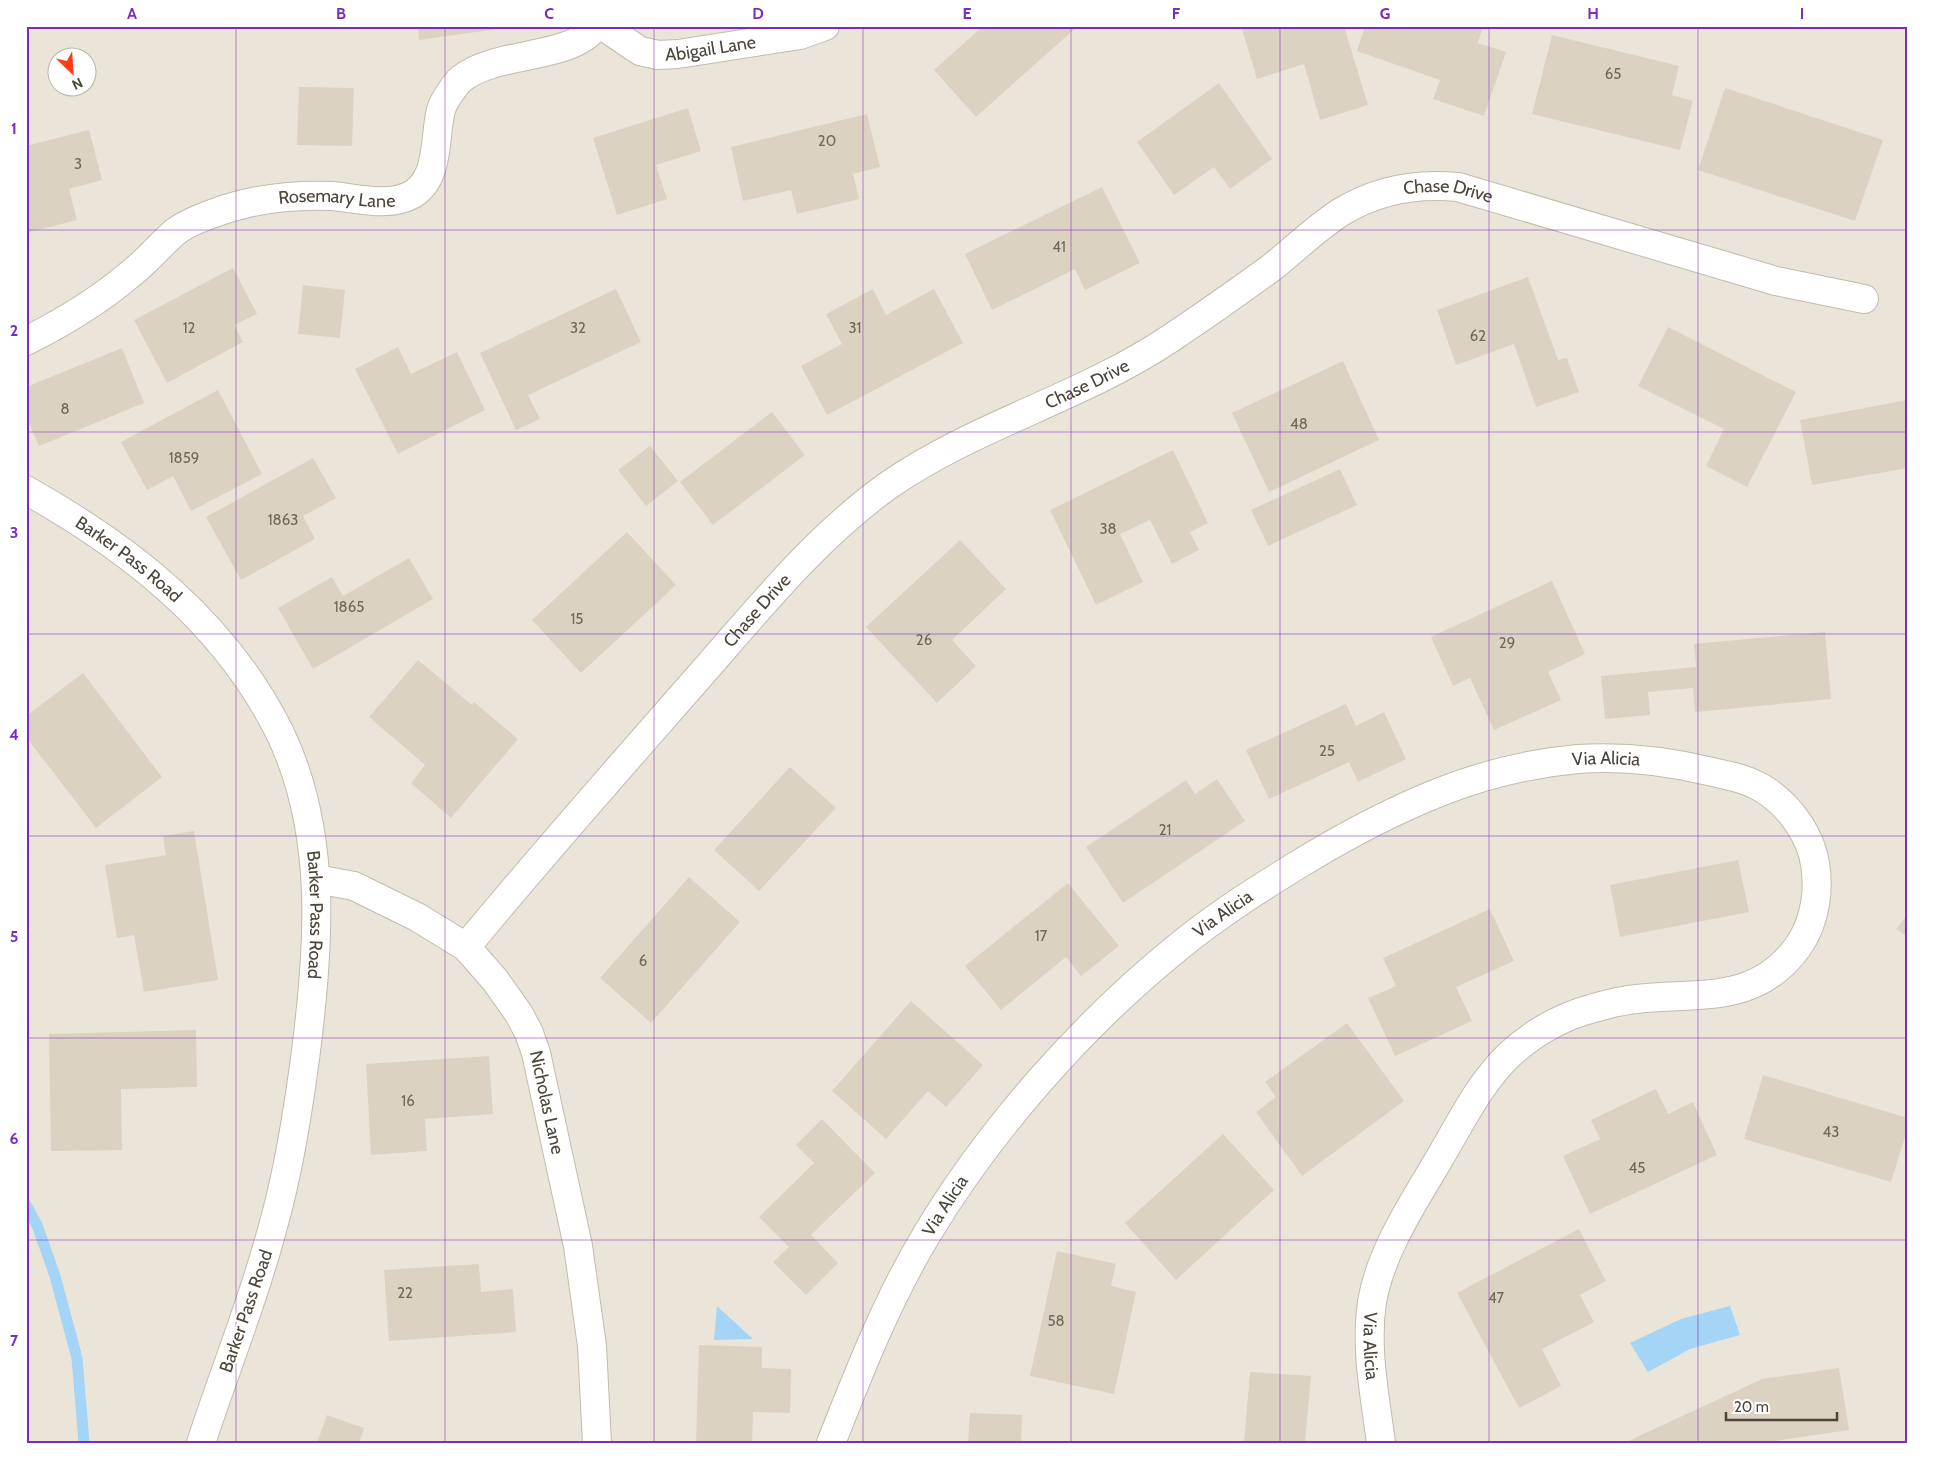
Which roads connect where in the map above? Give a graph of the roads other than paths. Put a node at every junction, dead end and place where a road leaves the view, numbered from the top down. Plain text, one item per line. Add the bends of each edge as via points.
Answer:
1 (596, 26) edge
2 (603, 26) edge
3 (825, 26) edge
4 (1864, 299) dead end
5 (26, 341) edge
6 (26, 490) edge
7 (316, 879) junction
8 (466, 947) junction
9 (201, 1443) edge
10 (597, 1443) edge
11 (831, 1443) edge
12 (1381, 1443) edge

1 - 5 street, Rosemary Lane via 571,44 484,67 460,79 442,108 427,181 413,194 390,201 299,197 248,203 212,214 177,231 128,276 82,310
2 - 3 street, Abigail Lane via 640,51 658,55 800,36
4 - 8 street, Chase Drive via 1776,281 1458,187 1406,187 1373,196 1341,212 1270,268 1168,340 1112,372 934,457 886,488 824,539 543,854
6 - 7 street, Barker Pass Road via 75,518 155,576 217,638 240,667 280,734 298,782
7 - 8 street, Nicholas Lane via 354,886 417,917
7 - 9 street, Barker Pass Road via 317,931 311,1008 287,1172 264,1257
8 - 10 street, Nicholas Lane via 519,1014 536,1053 578,1246 592,1346
11 - 12 street, Via Alicia via 878,1326 926,1235 973,1164 1015,1110 1095,1021 1178,947 1252,893 1352,832 1442,791 1512,770 1574,760 1616,758 1678,764 1736,777 1758,786 1793,816 1806,836 1814,858 1816,904 1798,947 1782,965 1744,989 1720,994 1635,999 1596,1007 1561,1019 1507,1057 1478,1092 1391,1241 1373,1297 1368,1348

